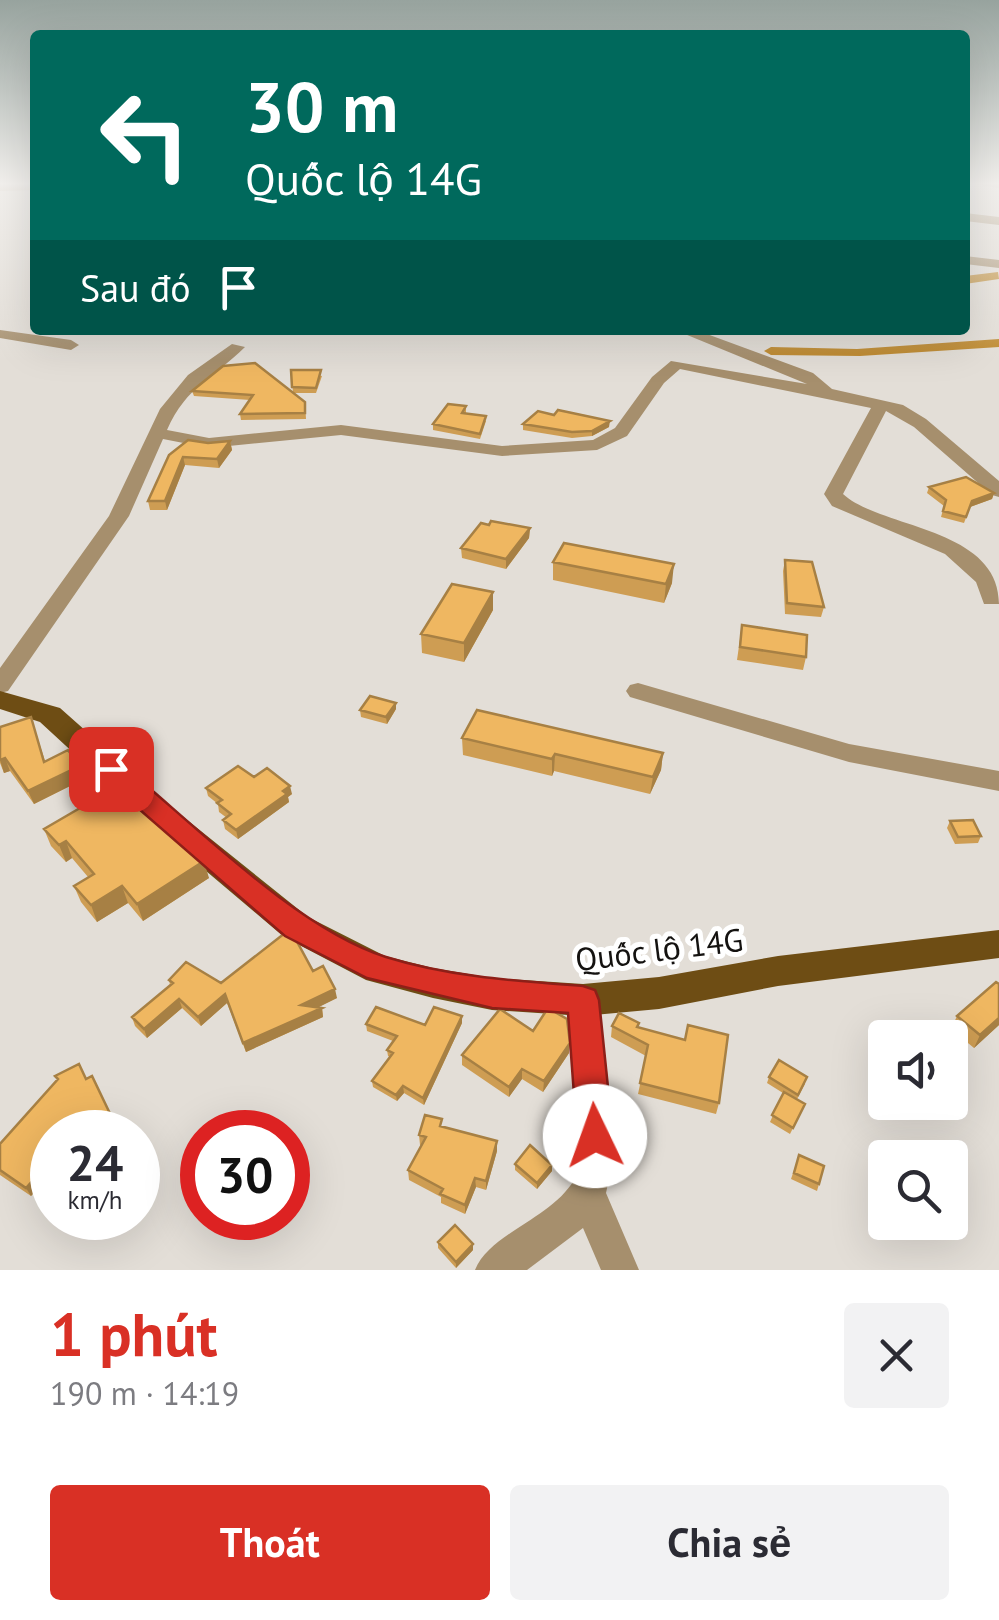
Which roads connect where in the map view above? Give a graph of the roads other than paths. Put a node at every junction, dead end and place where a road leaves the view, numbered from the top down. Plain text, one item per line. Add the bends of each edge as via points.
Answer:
1 (970, 261) edge
2 (999, 264) edge
3 (0, 334) edge
4 (695, 335) edge
5 (71, 345) dead end
6 (236, 347) dead end
7 (826, 393) junction
8 (882, 404) junction
9 (157, 433) junction
10 (999, 491) edge
11 (992, 599) dead end
12 (0, 684) edge
13 (638, 691) dead end
14 (0, 700) edge
15 (999, 781) edge
16 (999, 944) edge
17 (583, 1000) junction
18 (588, 1196) junction
19 (494, 1270) edge
20 (620, 1270) edge

1 - 2 street
3 - 5 street
4 - 7 street via 806,376
6 - 9 street via 180,393
7 - 8 street
7 - 9 street via 677,364 610,441 528,451 341,430 215,443
8 - 10 street via 920,423
8 - 11 street via 834,494 838,502 912,530 974,566 991,584
9 - 12 street via 119,516
13 - 15 street via 849,753
14 - 17 main road, Quốc lộ 14G via 50,716 296,928 378,969 433,983
16 - 17 main road, Quốc lộ 14G
17 - 18 street via 596,1173
18 - 19 street
18 - 20 street

